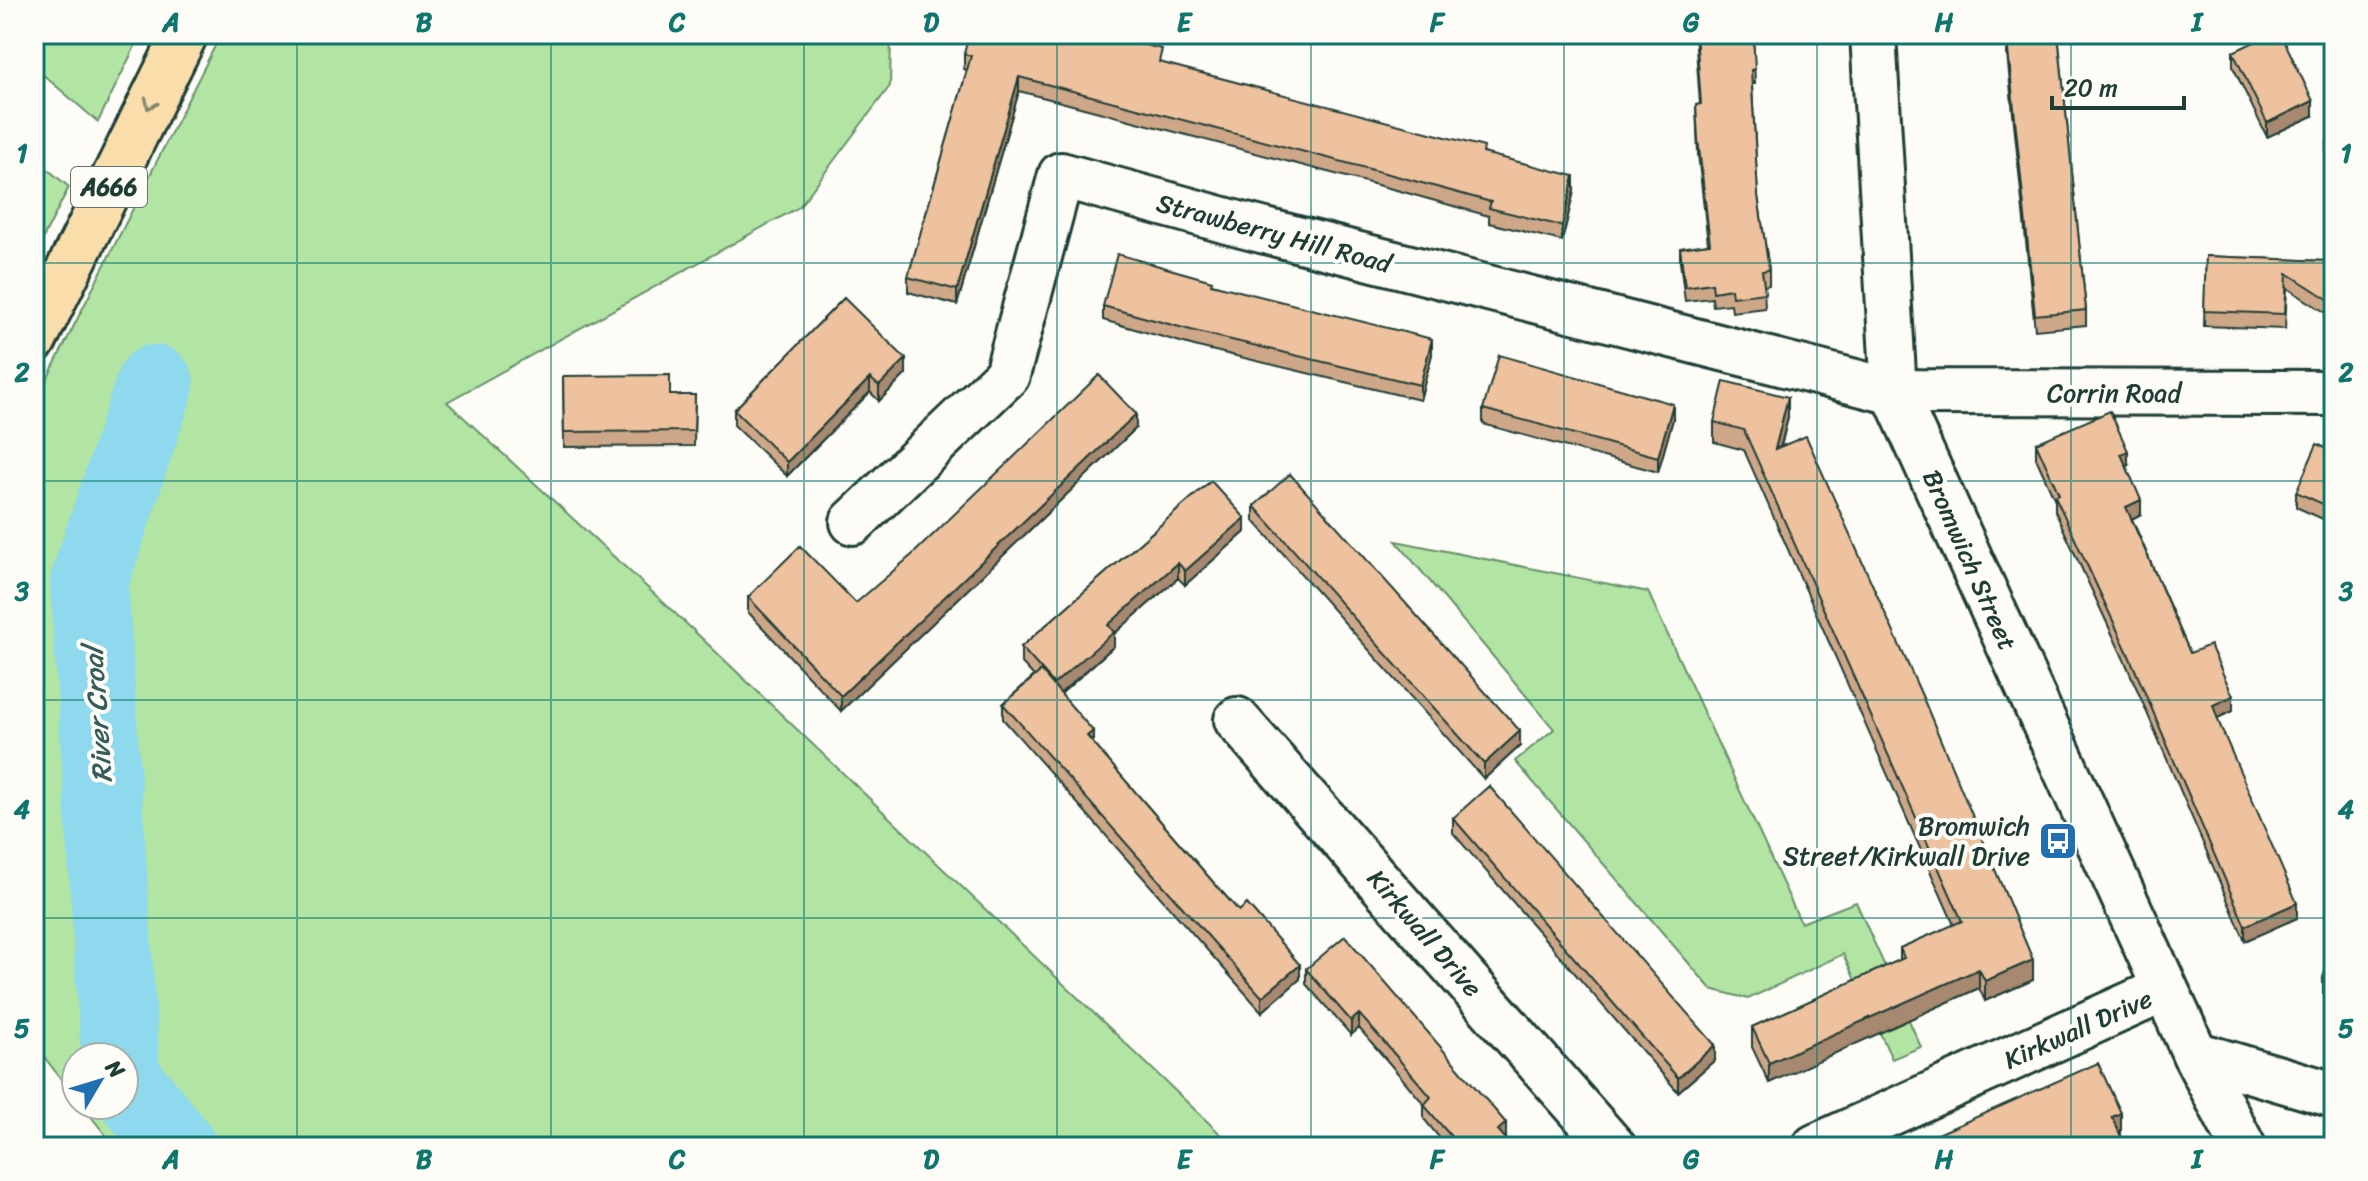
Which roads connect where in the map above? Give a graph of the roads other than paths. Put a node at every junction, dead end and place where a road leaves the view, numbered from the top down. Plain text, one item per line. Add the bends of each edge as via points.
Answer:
1 (185, 34) edge
2 (1873, 34) edge
3 (34, 340) edge
4 (1894, 392) junction
5 (2334, 393) edge
6 (853, 522) dead end
7 (1237, 720) dead end
8 (2165, 989) junction
9 (2195, 1054) junction
10 (2334, 1095) edge
11 (1613, 1147) edge
12 (1815, 1147) edge
13 (2243, 1147) edge

1 -> 3 highway, A666
2 - 4 street, Bromwich Street
4 - 5 street, Corrin Road
4 - 6 street, Strawberry Hill Road via 1061,175 1007,375
4 - 8 street, Bromwich Street
7 - 11 street, Kirkwall Drive
8 - 9 street, Bromwich Street
8 - 12 street, Kirkwall Drive
9 - 10 street
9 - 13 street, Bromwich Street

